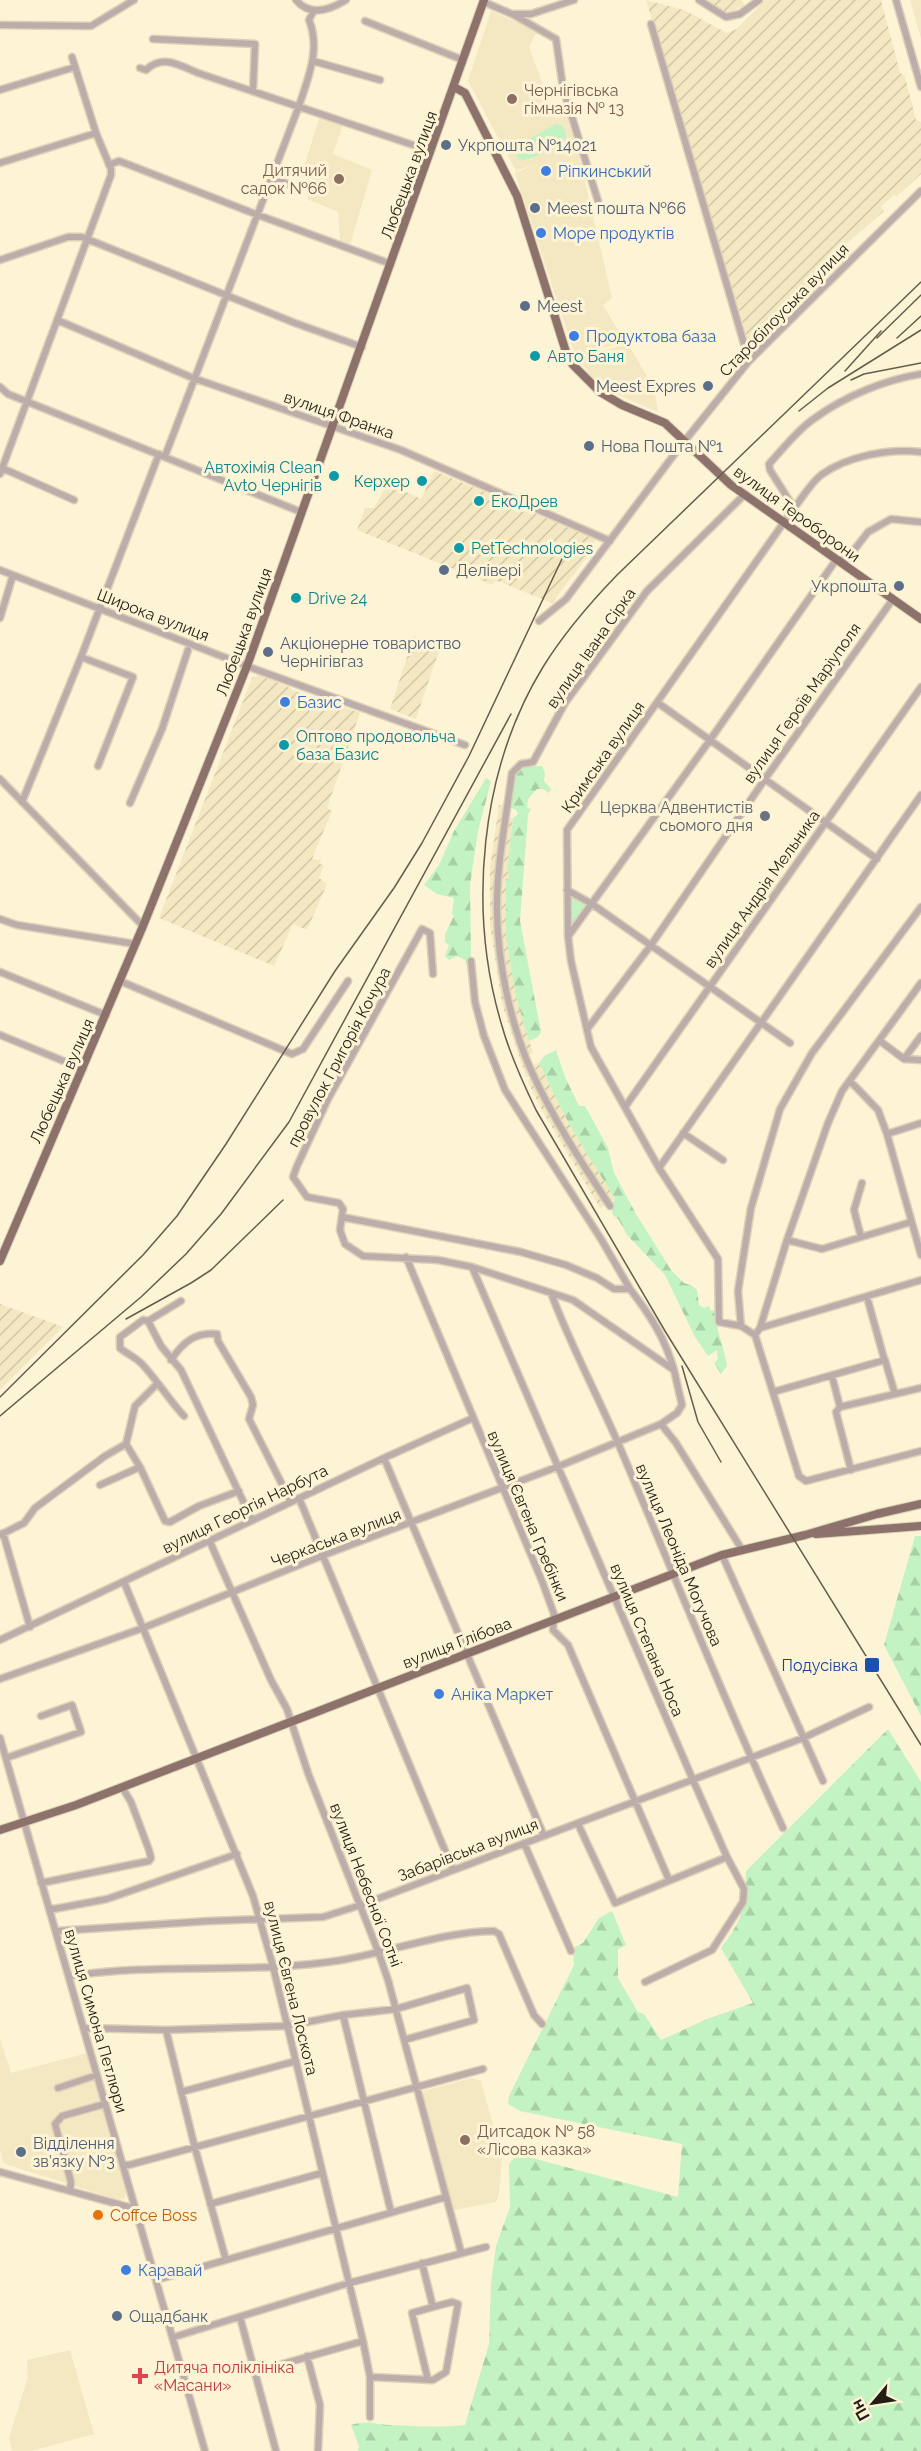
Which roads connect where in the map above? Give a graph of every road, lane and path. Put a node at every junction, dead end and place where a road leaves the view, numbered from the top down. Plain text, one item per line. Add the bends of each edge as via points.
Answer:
1 (134, 0) edge
2 (296, 0) edge
3 (346, 0) edge
4 (574, 0) edge
5 (699, 0) edge
6 (759, 0) edge
7 (896, 0) edge
8 (484, 1) edge
9 (313, 12) junction
10 (512, 14) junction
11 (365, 21) dead end
12 (651, 24) dead end
13 (0, 25) edge
14 (153, 39) dead end
15 (72, 57) dead end
16 (464, 60) junction
17 (313, 62) junction
18 (75, 67) junction
19 (140, 68) dead end
20 (380, 80) dead end
21 (454, 87) junction
22 (921, 87) edge
23 (0, 90) edge
24 (253, 91) junction
25 (299, 106) junction
26 (96, 133) junction
27 (431, 151) junction
28 (0, 163) edge
29 (109, 165) junction
30 (272, 178) junction
31 (296, 187) dead end
32 (921, 191) edge
33 (598, 201) dead end
34 (258, 215) junction
35 (87, 238) junction
36 (0, 260) edge
37 (391, 264) junction
38 (226, 296) junction
39 (57, 320) junction
40 (362, 347) junction
41 (749, 361) junction
42 (921, 374) edge
43 (193, 378) junction
44 (0, 387) edge
45 (26, 401) junction
46 (333, 426) junction
47 (685, 440) junction
48 (921, 452) edge
49 (162, 455) junction
50 (1, 471) edge
51 (745, 494) junction
52 (74, 500) dead end
53 (794, 508) junction
54 (301, 512) junction
55 (921, 522) edge
56 (784, 523) junction
57 (610, 541) junction
58 (836, 560) junction
59 (0, 570) edge
60 (13, 575) junction
61 (892, 599) junction
62 (99, 608) junction
63 (0, 618) edge
64 (921, 619) edge
65 (539, 621) dead end
66 (188, 650) dead end
67 (81, 657) junction
68 (247, 666) junction
69 (921, 687) edge
70 (658, 703) junction
71 (710, 740) junction
72 (465, 745) dead end
73 (98, 766) dead end
74 (0, 779) edge
75 (765, 779) junction
76 (921, 795) edge
77 (22, 802) junction
78 (130, 802) dead end
79 (825, 823) junction
80 (877, 859) junction
81 (567, 890) junction
82 (592, 904) junction
83 (921, 906) edge
84 (0, 920) edge
85 (143, 926) junction
86 (568, 936) junction
87 (135, 945) junction
88 (651, 945) junction
89 (471, 961) dead end
90 (0, 972) edge
91 (433, 974) dead end
92 (120, 981) junction
93 (348, 981) dead end
94 (921, 982) edge
95 (709, 987) junction
96 (106, 1015) junction
97 (760, 1023) junction
98 (588, 1028) junction
99 (0, 1035) edge
100 (921, 1036) edge
101 (880, 1041) junction
102 (790, 1043) dead end
103 (904, 1059) junction
104 (921, 1060) edge
105 (82, 1069) junction
106 (850, 1081) junction
107 (625, 1107) junction
108 (921, 1123) edge
109 (683, 1133) junction
110 (887, 1134) junction
111 (723, 1160) dead end
112 (659, 1167) junction
113 (862, 1183) dead end
114 (610, 1206) dead end
115 (342, 1217) junction
116 (911, 1222) junction
117 (861, 1237) junction
118 (787, 1240) junction
119 (921, 1255) edge
120 (406, 1257) junction
121 (0, 1262) edge
122 (472, 1267) junction
123 (921, 1280) edge
124 (630, 1289) junction
125 (551, 1293) junction
126 (867, 1297) junction
127 (181, 1300) dead end
128 (148, 1321) junction
129 (741, 1326) junction
130 (760, 1328) junction
131 (755, 1335) junction
132 (171, 1360) junction
133 (885, 1363) junction
134 (674, 1370) junction
135 (832, 1376) junction
136 (157, 1384) junction
137 (921, 1388) edge
138 (773, 1392) junction
139 (895, 1394) junction
140 (840, 1407) junction
141 (184, 1416) dead end
142 (473, 1418) junction
143 (661, 1424) junction
144 (617, 1442) junction
145 (126, 1444) junction
146 (921, 1451) edge
147 (384, 1458) junction
148 (140, 1467) junction
149 (557, 1467) junction
150 (851, 1470) junction
151 (100, 1485) dead end
152 (502, 1489) junction
153 (239, 1491) junction
154 (299, 1498) junction
155 (291, 1502) junction
156 (921, 1504) edge
157 (252, 1520) junction
158 (412, 1524) junction
159 (921, 1526) edge
160 (2, 1534) edge
161 (806, 1535) junction
162 (210, 1542) junction
163 (741, 1548) junction
164 (722, 1555) junction
165 (324, 1556) junction
166 (672, 1575) junction
167 (124, 1582) junction
168 (233, 1593) junction
169 (614, 1597) junction
170 (553, 1621) junction
171 (30, 1627) junction
172 (143, 1628) junction
173 (0, 1640) edge
174 (468, 1653) junction
175 (0, 1679) edge
176 (378, 1688) junction
177 (868, 1707) dead end
178 (41, 1716) dead end
179 (290, 1720) junction
180 (803, 1737) junction
181 (0, 1738) edge
182 (196, 1756) junction
183 (750, 1757) junction
184 (6, 1758) junction
185 (693, 1780) junction
186 (822, 1781) dead end
187 (122, 1787) junction
188 (635, 1802) junction
189 (25, 1823) junction
190 (578, 1824) junction
191 (783, 1828) dead end
192 (0, 1830) edge
193 (544, 1836) junction
194 (524, 1843) junction
195 (237, 1854) junction
196 (727, 1857) junction
197 (453, 1870) junction
198 (669, 1880) junction
199 (41, 1883) junction
200 (361, 1905) junction
201 (49, 1908) junction
202 (260, 1919) junction
203 (57, 1931) junction
204 (378, 1951) junction
205 (571, 1951) dead end
206 (273, 1966) junction
207 (70, 1976) junction
208 (645, 1982) dead end
209 (396, 2009) junction
210 (343, 2015) junction
211 (542, 2024) dead end
212 (287, 2026) junction
213 (84, 2028) junction
214 (166, 2030) junction
215 (404, 2040) junction
216 (296, 2061) junction
217 (483, 2069) dead end
218 (97, 2075) junction
219 (417, 2086) junction
220 (58, 2088) dead end
221 (181, 2092) junction
222 (363, 2103) junction
223 (105, 2104) junction
224 (309, 2117) junction
225 (195, 2148) junction
226 (123, 2164) junction
227 (0, 2172) edge
228 (322, 2173) junction
229 (70, 2191) junction
230 (446, 2197) junction
231 (210, 2204) junction
232 (136, 2210) junction
233 (391, 2212) junction
234 (335, 2228) junction
235 (486, 2247) dead end
236 (461, 2252) junction
237 (226, 2260) junction
238 (422, 2263) junction
239 (156, 2280) junction
240 (350, 2283) junction
241 (433, 2307) junction
242 (240, 2318) junction
243 (174, 2337) junction
244 (363, 2341) junction
245 (307, 2356) junction
246 (255, 2372) junction
247 (370, 2377) junction
248 (428, 2380) junction
249 (370, 2417) dead end
250 (205, 2451) edge
251 (276, 2451) edge
252 (318, 2451) edge

1 - 13 street via 91,26
2 - 9 street
3 - 9 street via 333,9
4 - 10 street via 531,14
5 - 6 street via 726,17 740,14
7 - 22 street
8 - 10 street
8 - 16 main road, Любецька вулиця
9 - 17 street via 309,20
10 - 33 street via 556,39 563,88
11 - 16 street
12 - 41 street
14 - 24 street via 255,44
15 - 18 street
16 - 21 main road, Любецька вулиця
17 - 20 street
17 - 25 street
18 - 23 street
18 - 26 street
19 - 24 street via 146,70 154,63 171,62
21 - 27 main road, Любецька вулиця
21 - 47 main road, вулиця Тероборони via 465,93 511,181 573,365 600,392 665,423
24 - 25 street
25 - 27 street
25 - 30 street
26 - 28 street
26 - 29 street
27 - 37 main road, Любецька вулиця
29 - 34 street via 118,161 127,164
29 - 35 street via 111,175
30 - 31 street
30 - 34 street
32 - 41 street, Старобілоуська вулиця
34 - 37 street
34 - 38 street
35 - 36 street via 68,237
35 - 38 street
35 - 39 street
37 - 40 main road, Любецька вулиця
38 - 40 street
38 - 43 street
39 - 43 street, вулиця Франка
39 - 45 street
40 - 46 main road, Любецька вулиця
41 - 47 street, Старобілоуська вулиця
42 - 53 street via 897,378 813,418 769,464
43 - 46 street, вулиця Франка
43 - 49 street
44 - 45 street
45 - 49 street
45 - 50 street
46 - 54 main road, Любецька вулиця
46 - 57 street, вулиця Франка via 401,450
47 - 51 main road, вулиця Тероборони
47 - 57 street, Старобілоуська вулиця
48 - 53 street, Кримська вулиця via 885,451 854,460 821,476
49 - 54 street
49 - 62 street
50 - 52 street
51 - 56 main road, вулиця Тероборони
51 - 114 street, вулиця Івана Сірка via 647,591 565,703 533,762 521,764 512,773 498,876 497,914 509,1002 530,1069
53 - 56 street, Кримська вулиця
54 - 68 main road, Любецька вулиця
55 - 58 street via 891,519 868,532 847,559
56 - 58 main road, вулиця Тероборони
56 - 70 street, Кримська вулиця
57 - 65 street, Старобілоуська вулиця via 566,600
58 - 61 main road, вулиця Тероборони
58 - 71 street
59 - 60 street, Широка вулиця
60 - 62 street, Широка вулиця
60 - 63 street
61 - 64 main road, вулиця Тероборони
61 - 75 street, вулиця Героїв Маріуполя
62 - 67 street
62 - 68 street, Широка вулиця
66 - 78 street via 162,729
67 - 73 street via 133,677
67 - 77 street
68 - 72 street, Широка вулиця
68 - 85 main road, Любецька вулиця
69 - 79 street, вулиця Андрія Мельника
70 - 71 street
70 - 81 street, Кримська вулиця via 567,830
71 - 75 street
71 - 82 street
74 - 77 street
75 - 79 street
75 - 88 street, вулиця Героїв Маріуполя
76 - 80 street
77 - 85 street
79 - 80 street
79 - 95 street, вулиця Андрія Мельника
80 - 97 street
81 - 82 street
81 - 86 street, Кримська вулиця
82 - 86 street
82 - 88 street
83 - 129 street via 812,1053 780,1109 751,1208 738,1291
84 - 87 street
85 - 87 main road, Любецька вулиця
86 - 98 street, Кримська вулиця
87 - 92 main road, Любецька вулиця
88 - 95 street
88 - 98 street, вулиця Героїв Маріуполя
89 - 124 street via 484,1036 504,1090
90 - 96 street
91 - 115 street, провулок Григорія Кочура via 430,933 422,929 328,1099 297,1166 293,1177 307,1197 339,1203
92 - 93 street via 292,1053 303,1049
92 - 96 main road, Любецька вулиця
94 - 101 street
95 - 97 street
95 - 107 street, вулиця Андрія Мельника
96 - 105 main road, Любецька вулиця
97 - 102 street
97 - 109 street
98 - 107 street, Кримська вулиця via 591,1047
99 - 105 street
100 - 103 street
101 - 103 street
101 - 106 street
103 - 104 street
105 - 121 main road, Любецька вулиця
106 - 110 street via 878,1110
106 - 118 street via 828,1123
107 - 112 street, Кримська вулиця
108 - 110 street
109 - 111 street
109 - 112 street
110 - 116 street
112 - 129 street, Кримська вулиця via 718,1259 719,1322
113 - 117 street via 854,1210
115 - 120 street via 340,1230 345,1244 363,1256
115 - 124 street via 521,1252 566,1265 614,1289
116 - 117 street
116 - 119 street
117 - 118 street via 822,1249
118 - 130 street
120 - 122 street
120 - 142 street, вулиця Євгена Гребінки
122 - 125 street
122 - 149 street, вулиця Степана Носа
123 - 126 street
124 - 134 street via 653,1319
125 - 134 street via 573,1300
125 - 144 street, вулиця Леоніда Могучова
126 - 130 street
126 - 133 street
127 - 128 street
128 - 132 street
128 - 136 street via 143,1320 118,1340 120,1348 144,1366
129 - 131 street
130 - 131 street
131 - 138 street
132 - 153 street via 181,1371
132 - 155 street via 186,1341 217,1334 251,1397 249,1419
133 - 135 street
133 - 139 street
134 - 143 street, Черкаська вулиця via 682,1405 678,1413
135 - 138 street
135 - 140 street
136 - 141 street
136 - 145 street via 135,1406
137 - 139 street
138 - 150 street via 799,1476 806,1480
139 - 140 street
140 - 150 street via 837,1412
142 - 147 street, вулиця Георгія Нарбута
142 - 152 street, вулиця Євгена Гребінки
143 - 144 street, Черкаська вулиця
143 - 163 street
144 - 149 street, Черкаська вулиця
144 - 166 street, вулиця Леоніда Могучова
145 - 148 street
145 - 160 street via 35,1508 24,1523
146 - 150 street
147 - 154 street, вулиця Георгія Нарбута
147 - 158 street
148 - 151 street
148 - 153 street via 165,1521
149 - 152 street, Черкаська вулиця
149 - 169 street, вулиця Степана Носа
152 - 158 street, Черкаська вулиця
152 - 170 street, вулиця Євгена Гребінки via 542,1581
153 - 157 street
154 - 155 street, вулиця Георгія Нарбута
154 - 165 street
155 - 157 street, вулиця Георгія Нарбута
156 - 161 main road
157 - 162 street, вулиця Георгія Нарбута
158 - 165 street, Черкаська вулиця
158 - 174 street
159 - 161 main road
160 - 171 street
161 - 163 main road, вулиця Глібова
162 - 167 street, вулиця Георгія Нарбута
162 - 168 street, вулиця Небесної Сотні
163 - 164 main road, вулиця Глібова
164 - 166 main road, вулиця Глібова
164 - 180 street
165 - 168 street, Черкаська вулиця
165 - 176 street
166 - 169 main road, вулиця Глібова
166 - 183 street, вулиця Леоніда Могучова
167 - 171 street, вулиця Георгія Нарбута
167 - 172 street, вулиця Євгена Лоскота
168 - 172 street, Черкаська вулиця
168 - 179 street, вулиця Небесної Сотні
169 - 170 main road, вулиця Глібова
169 - 185 street, вулиця Степана Носа
170 - 174 main road, вулиця Глібова
170 - 188 street, вулиця Євгена Гребінки via 553,1630 568,1646
171 - 173 street, вулиця Георгія Нарбута
172 - 175 street, Черкаська вулиця
172 - 182 street, вулиця Євгена Лоскота
174 - 176 main road, вулиця Глібова
174 - 193 street
176 - 179 main road, вулиця Глібова
176 - 197 street
177 - 180 street, Забарівська вулиця
178 - 184 street via 72,1705 81,1732
179 - 182 main road, вулиця Глібова
179 - 200 street, вулиця Небесної Сотні
180 - 183 street, Забарівська вулиця
180 - 186 street
181 - 184 street, вулиця Симона Петлюри
182 - 187 main road, вулиця Глібова
182 - 195 street, вулиця Євгена Лоскота
183 - 185 street, Забарівська вулиця
183 - 191 street, вулиця Леоніда Могучова
184 - 189 street, вулиця Симона Петлюри
185 - 188 street, Забарівська вулиця
185 - 196 street, вулиця Степана Носа
187 - 189 main road, вулиця Глібова
187 - 199 street via 135,1812 149,1861
188 - 190 street, Забарівська вулиця
188 - 198 street, вулиця Євгена Гребінки
189 - 192 main road, вулиця Глібова
189 - 199 street, вулиця Симона Петлюри
190 - 193 street, Забарівська вулиця
190 - 198 street via 615,1902
193 - 194 street, Забарівська вулиця
194 - 197 street, Забарівська вулиця
194 - 205 street
195 - 201 street via 107,1899
195 - 202 street, вулиця Євгена Лоскота
196 - 198 street
196 - 208 street, вулиця Степана Носа via 744,1889 743,1902 719,1941 712,1950
197 - 200 street, Забарівська вулиця
199 - 201 street, вулиця Симона Петлюри
200 - 202 street, Забарівська вулиця via 323,1917
200 - 204 street, вулиця Небесної Сотні
201 - 203 street, вулиця Симона Петлюри
202 - 203 street, Забарівська вулиця
202 - 206 street, вулиця Євгена Лоскота
203 - 207 street, вулиця Симона Петлюри
204 - 206 street via 342,1960
204 - 209 street, вулиця Небесної Сотні
204 - 211 street via 451,1934 494,1931 500,1934 534,2015
206 - 207 street via 115,1970
206 - 212 street, вулиця Євгена Лоскота
207 - 213 street, вулиця Симона Петлюри
209 - 210 street
209 - 215 street, вулиця Небесної Сотні
209 - 215 street via 467,1988 474,2020
210 - 212 street
210 - 222 street
212 - 214 street
212 - 216 street, вулиця Євгена Лоскота
213 - 214 street
213 - 218 street, вулиця Симона Петлюри
214 - 221 street
215 - 219 street, вулиця Небесної Сотні
216 - 221 street
216 - 224 street, вулиця Євгена Лоскота
217 - 219 street
218 - 220 street
218 - 223 street, вулиця Симона Петлюри
219 - 222 street
219 - 230 street, вулиця Небесної Сотні
221 - 225 street
222 - 224 street
222 - 233 street
223 - 226 street, вулиця Симона Петлюри
223 - 229 street via 63,2116 56,2124
224 - 225 street
224 - 228 street, вулиця Євгена Лоскота
225 - 226 street
225 - 231 street
226 - 232 street, вулиця Симона Петлюри
227 - 229 street
228 - 231 street
228 - 234 street, вулиця Євгена Лоскота
229 - 232 street
230 - 233 street
230 - 236 street, вулиця Небесної Сотні
231 - 237 street
232 - 239 street, вулиця Симона Петлюри
233 - 234 street
234 - 237 street
234 - 240 street, вулиця Євгена Лоскота
235 - 236 street
236 - 238 street
237 - 239 street
238 - 240 street
238 - 241 street
239 - 243 street, вулиця Симона Петлюри
240 - 242 street
240 - 244 street, вулиця Євгена Лоскота
241 - 248 street via 412,2313
241 - 248 street via 458,2304 446,2372
242 - 243 street
242 - 246 street
243 - 250 street, вулиця Симона Петлюри
244 - 245 street
244 - 247 street, вулиця Євгена Лоскота
245 - 246 street
245 - 252 street via 320,2405
246 - 251 street
247 - 248 street
247 - 249 street, вулиця Євгена Лоскота

